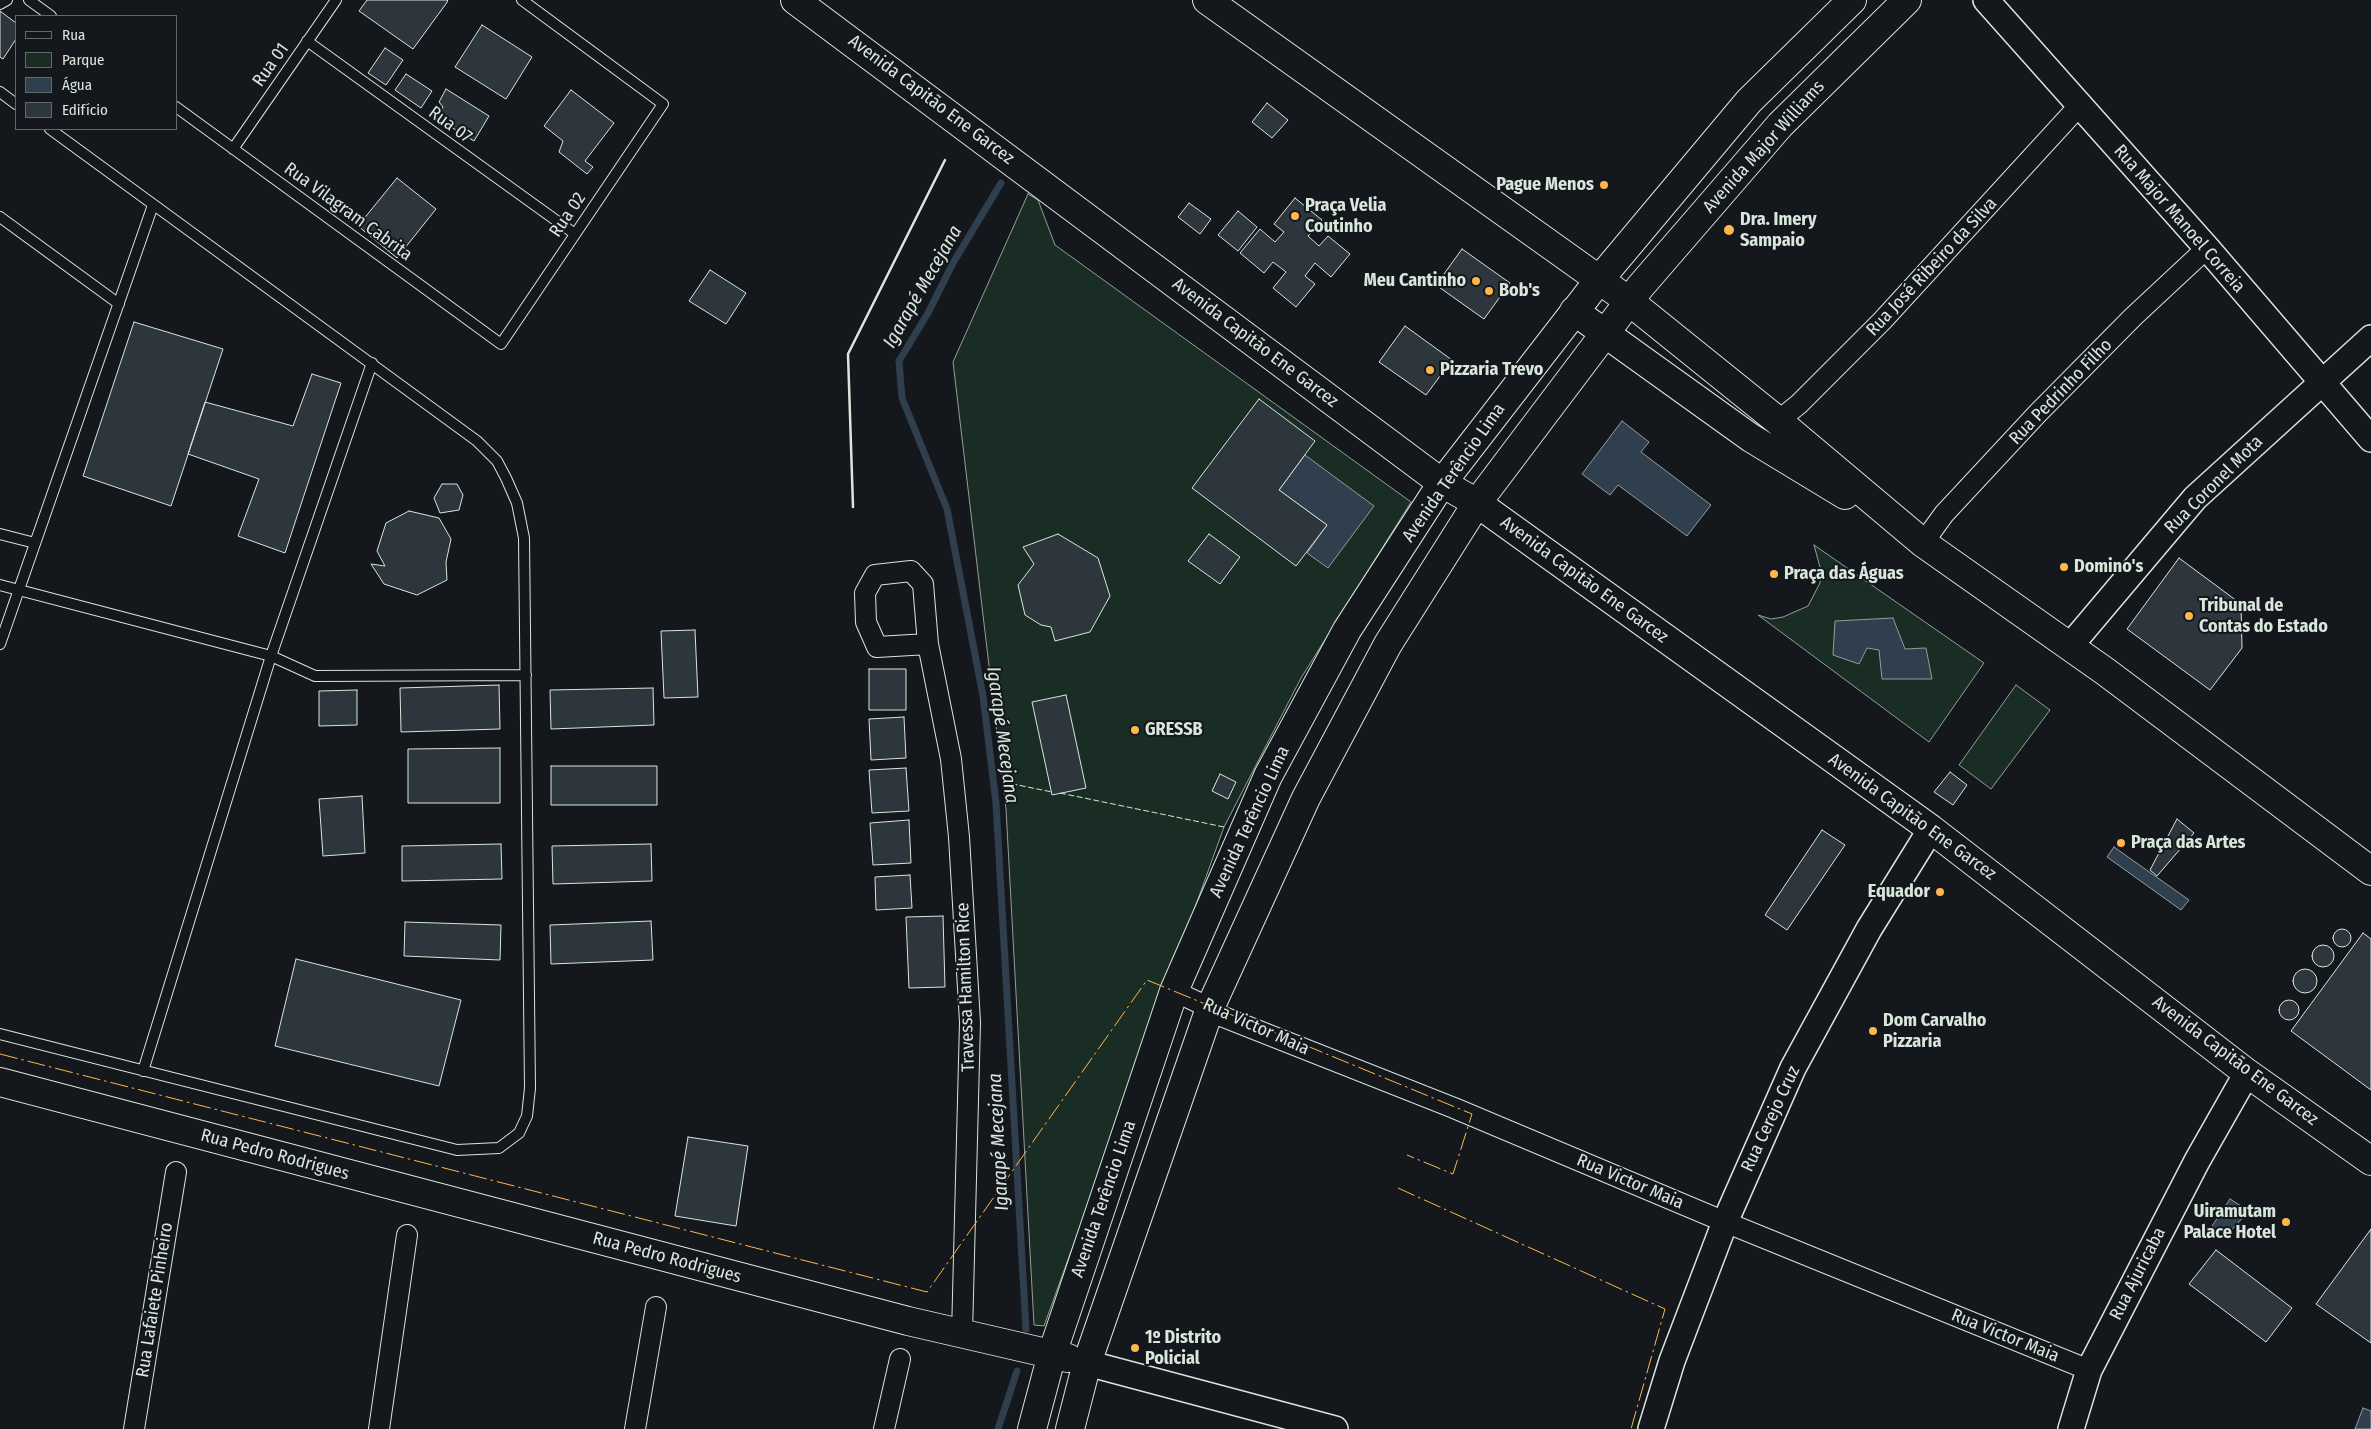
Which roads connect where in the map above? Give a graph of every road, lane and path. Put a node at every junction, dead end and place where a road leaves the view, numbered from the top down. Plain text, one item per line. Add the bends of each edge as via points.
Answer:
1 (7, 0) edge
2 (29, 0) edge
3 (336, 0) edge
4 (522, 0) edge
5 (795, 0) edge
6 (1207, 0) edge
7 (1852, 0) edge
8 (1907, 0) edge
9 (1986, 0) edge
10 (0, 4) edge
11 (50, 15) edge
12 (307, 42) junction
13 (0, 92) edge
14 (15, 103) edge
15 (2080, 106) junction
16 (178, 108) edge
17 (51, 130) edge
18 (233, 148) junction
19 (153, 205) junction
20 (0, 217) edge
21 (575, 234) junction
22 (2206, 248) junction
23 (1598, 280) junction
24 (1629, 302) junction
25 (118, 304) junction
26 (1574, 311) junction
27 (1605, 333) junction
28 (2371, 338) edge
29 (501, 344) joint
30 (372, 363) junction
31 (2321, 382) junction
32 (1778, 422) junction
33 (2371, 439) edge
34 (1442, 483) junction
35 (1477, 503) junction
36 (0, 534) edge
37 (35, 543) junction
38 (1923, 543) junction
39 (0, 586) edge
40 (19, 590) junction
41 (0, 644) edge
42 (928, 644) dead end
43 (2070, 646) junction
44 (271, 656) junction
45 (526, 675) junction
46 (1931, 829) junction
47 (2371, 871) edge
48 (1174, 991) junction
49 (1210, 1008) junction
50 (0, 1034) edge
51 (143, 1071) junction
52 (2247, 1073) junction
53 (0, 1082) edge
54 (2371, 1160) edge
55 (176, 1172) dead end
56 (1724, 1222) junction
57 (407, 1235) dead end
58 (656, 1307) dead end
59 (968, 1335) junction
60 (1047, 1353) junction
61 (900, 1359) dead end
62 (1087, 1363) junction
63 (2089, 1370) junction
64 (134, 1429) edge
65 (379, 1429) edge
66 (635, 1429) edge
67 (884, 1429) edge
68 (1032, 1429) edge
69 (1070, 1429) edge
70 (1335, 1429) edge
71 (1651, 1429) edge
72 (2071, 1429) edge

1 - 10 lane
2 - 11 lane
3 - 12 lane, Rua 01
4 - 21 lane, Rua 02 via 663,104
5 - 34 main road, Avenida Capitão Ene Garcez
6 - 23 main road
7 - 23 main road via 1749,101
8 - 24 main road, Avenida Major Williams via 1780,125
9 - 15 street, Rua Major Manoel Correia
12 - 18 lane, Rua 01
12 - 21 lane, Rua 07
13 - 14 lane
15 - 22 street, Rua Major Manoel Correia
15 - 32 street, Rua José Ribeiro da Silva via 1882,321
16 - 18 lane, Rua Vilagram Cabrita
17 - 19 lane
18 - 29 lane, Rua Vilagram Cabrita
19 - 25 lane
19 - 30 lane
20 - 25 lane
21 - 29 lane, Rua 02
22 - 31 street, Rua Major Manoel Correia
22 - 38 street, Rua Pedrinho Filho via 2038,413 1944,514
23 - 24 main road
23 - 26 main road, Avenida Terêncio Lima
24 - 27 main road, Avenida Terêncio Lima
24 - 32 main road
25 - 37 lane
26 - 27 main road
26 - 34 main road, Avenida Terêncio Lima
27 - 35 main road, Avenida Terêncio Lima
27 - 38 main road via 1751,438
28 - 31 street, Rua Coronel Mota
30 - 44 lane
30 - 45 lane via 477,441 497,461 506,478 517,503 524,538
31 - 33 street, Rua Major Manoel Correia
31 - 43 street, Rua Coronel Mota via 2195,498
32 - 38 main road
34 - 35 main road, Avenida Capitão Ene Garcez
34 - 48 main road, Avenida Terêncio Lima via 1347,630 1268,776
35 - 46 main road, Avenida Capitão Ene Garcez
35 - 49 main road, Avenida Terêncio Lima via 1388,644 1310,790
36 - 37 lane
37 - 40 lane
38 - 43 main road
39 - 40 lane
40 - 41 lane
40 - 44 lane
42 - 59 street, Travessa Hamilton Rice via 955,798 970,1022
43 - 47 main road
44 - 45 lane via 314,676
44 - 51 lane
45 - 51 lane via 530,1088 527,1116 519,1133 499,1148 457,1150
46 - 52 main road, Avenida Capitão Ene Garcez
46 - 56 street, Rua Cerejo Cruz via 1869,930 1793,1068
48 - 49 street, Rua Victor Maia
48 - 60 main road, Avenida Terêncio Lima
49 - 56 street, Rua Victor Maia via 1221,1016 1454,1108
49 - 62 main road, Avenida Terêncio Lima
50 - 51 lane
52 - 54 main road, Avenida Capitão Ene Garcez
52 - 63 street, Rua Ajuricaba via 2188,1178
53 - 59 main road, Rua Pedro Rodrigues
55 - 64 street, Rua Lafaiete Pinheiro
56 - 63 street, Rua Victor Maia
56 - 71 street, Rua Cerejo Cruz via 1672,1361
57 - 65 street
58 - 66 street
59 - 60 main road, Rua Pedro Rodrigues
60 - 62 main road, Rua Pedro Rodrigues
60 - 68 main road, Avenida Terêncio Lima
61 - 67 street
62 - 69 main road, Avenida Terêncio Lima
62 - 70 street, Rua Pedro Rodrigues
63 - 72 street, Rua Ajuricaba

